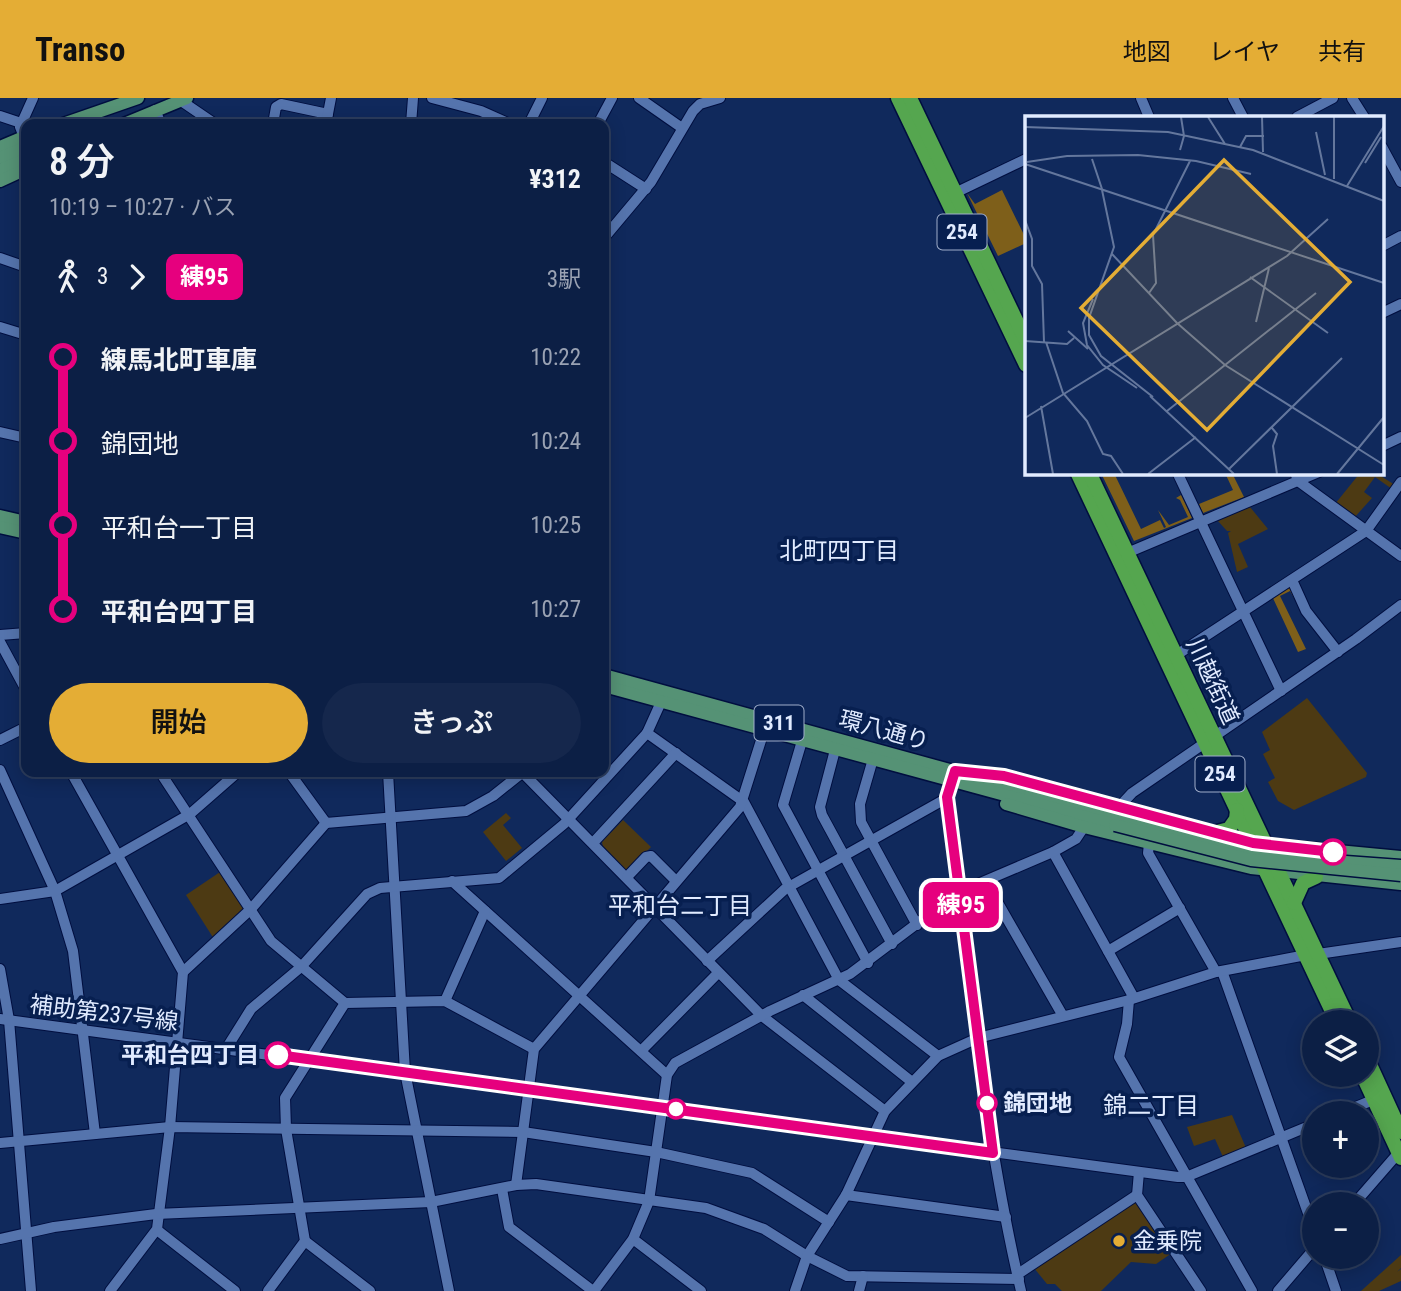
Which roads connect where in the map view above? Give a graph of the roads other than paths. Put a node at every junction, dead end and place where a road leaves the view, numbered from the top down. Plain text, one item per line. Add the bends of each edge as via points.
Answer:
1 (33, 98) edge
2 (138, 98) edge
3 (331, 98) edge
4 (413, 98) edge
5 (432, 98) edge
6 (487, 98) edge
7 (542, 98) edge
8 (612, 98) edge
9 (639, 98) edge
10 (720, 98) edge
11 (898, 98) edge
12 (910, 98) edge
13 (1141, 98) edge
14 (1233, 98) edge
15 (1334, 98) edge
16 (1352, 98) edge
17 (181, 99) edge
18 (696, 101) edge
19 (155, 110) junction
20 (105, 111) junction
21 (481, 111) junction
22 (0, 116) edge
23 (1149, 116) edge
24 (1242, 116) edge
25 (1299, 116) edge
26 (1363, 116) edge
27 (23, 119) edge
28 (79, 119) edge
29 (88, 119) edge
30 (136, 119) edge
31 (159, 119) edge
32 (208, 119) edge
33 (274, 119) edge
34 (327, 119) edge
35 (411, 119) edge
36 (499, 119) edge
37 (532, 119) edge
38 (600, 119) edge
39 (21, 123) edge
40 (682, 128) junction
41 (21, 141) edge
42 (21, 143) edge
43 (0, 147) edge
44 (0, 158) edge
45 (1025, 160) edge
46 (21, 161) edge
47 (1386, 163) edge
48 (609, 165) edge
49 (0, 170) edge
50 (21, 171) edge
51 (0, 181) edge
52 (1401, 182) edge
53 (646, 188) junction
54 (956, 193) junction
55 (609, 232) edge
56 (1401, 236) edge
57 (1384, 245) edge
58 (0, 258) edge
59 (21, 265) edge
60 (1401, 304) edge
61 (1384, 312) edge
62 (0, 327) edge
63 (21, 333) edge
64 (1025, 337) edge
65 (1025, 361) edge
66 (0, 432) edge
67 (21, 437) edge
68 (1401, 437) edge
69 (1384, 445) edge
70 (1078, 474) edge
71 (1090, 474) edge
72 (1178, 474) edge
73 (1297, 477) edge
74 (1401, 482) edge
75 (1397, 493) edge
76 (0, 516) edge
77 (21, 521) edge
78 (1200, 522) junction
79 (0, 527) edge
80 (1366, 531) junction
81 (21, 532) edge
82 (1127, 553) junction
83 (1401, 556) edge
84 (1292, 580) junction
85 (1401, 605) edge
86 (1243, 611) junction
87 (21, 633) edge
88 (0, 635) edge
89 (0, 642) edge
90 (1338, 652) junction
91 (1175, 656) junction
92 (609, 676) edge
93 (21, 681) edge
94 (609, 687) edge
95 (1281, 691) junction
96 (661, 702) junction
97 (21, 730) edge
98 (764, 730) junction
99 (648, 733) junction
100 (0, 740) edge
101 (1210, 740) junction
102 (802, 741) junction
103 (835, 750) junction
104 (676, 753) junction
105 (873, 759) junction
106 (0, 770) edge
107 (609, 775) edge
108 (953, 776) junction
109 (74, 777) edge
110 (164, 777) edge
111 (232, 777) edge
112 (293, 777) edge
113 (388, 777) edge
114 (516, 777) edge
115 (527, 777) edge
116 (608, 777) edge
117 (947, 797) junction
118 (744, 802) junction
119 (1237, 810) junction
120 (190, 814) junction
121 (1117, 816) junction
122 (391, 818) junction
123 (569, 819) junction
124 (326, 823) junction
125 (1084, 827) junction
126 (1194, 828) junction
127 (1213, 833) junction
128 (870, 840) junction
129 (593, 843) junction
130 (1149, 844) junction
131 (1259, 844) junction
132 (1054, 852) junction
133 (1336, 852) junction
134 (1191, 854) junction
135 (117, 855) junction
136 (844, 855) junction
137 (1401, 857) edge
138 (1401, 866) edge
139 (818, 869) junction
140 (1273, 872) junction
141 (1401, 876) edge
142 (627, 877) junction
143 (1316, 877) junction
144 (1334, 878) junction
145 (452, 881) junction
146 (676, 881) junction
147 (986, 882) junction
148 (1401, 884) edge
149 (790, 886) junction
150 (395, 887) junction
151 (55, 891) junction
152 (960, 892) junction
153 (0, 900) edge
154 (1294, 903) junction
155 (655, 907) junction
156 (1180, 908) junction
157 (251, 909) junction
158 (485, 911) junction
159 (917, 925) junction
160 (1401, 942) edge
161 (892, 944) junction
162 (1108, 951) junction
163 (1312, 955) junction
164 (707, 961) junction
165 (868, 962) junction
166 (301, 967) junction
167 (0, 969) edge
168 (1219, 971) junction
169 (183, 972) junction
170 (718, 973) junction
171 (839, 980) junction
172 (803, 995) junction
173 (580, 996) junction
174 (1132, 999) junction
175 (401, 1001) junction
176 (445, 1001) junction
177 (345, 1003) junction
178 (1333, 1010) edge
179 (1343, 1010) edge
180 (762, 1016) junction
181 (1063, 1016) junction
182 (4, 1020) edge
183 (83, 1030) junction
184 (978, 1038) junction
185 (177, 1042) junction
186 (226, 1049) junction
187 (534, 1049) junction
188 (640, 1051) junction
189 (938, 1056) junction
190 (310, 1059) junction
191 (405, 1072) junction
192 (667, 1075) junction
193 (912, 1082) junction
194 (1379, 1082) edge
195 (1368, 1087) edge
196 (529, 1089) junction
197 (1373, 1100) joint
198 (662, 1107) junction
199 (885, 1111) junction
200 (1399, 1122) edge
201 (170, 1127) junction
202 (286, 1129) junction
203 (1302, 1129) edge
204 (417, 1130) junction
205 (523, 1132) junction
206 (95, 1134) junction
207 (875, 1137) junction
208 (1281, 1137) junction
209 (19, 1141) junction
210 (0, 1143) edge
211 (656, 1152) junction
212 (993, 1153) junction
213 (1400, 1153) edge
214 (1139, 1172) junction
215 (1186, 1177) junction
216 (516, 1185) junction
217 (502, 1189) junction
218 (1365, 1192) edge
219 (846, 1195) junction
220 (1137, 1195) junction
221 (1302, 1196) edge
222 (649, 1201) junction
223 (431, 1202) junction
224 (299, 1207) junction
225 (156, 1214) junction
226 (1006, 1217) junction
227 (829, 1222) junction
228 (157, 1230) junction
229 (24, 1234) junction
230 (0, 1239) edge
231 (633, 1239) junction
232 (305, 1241) junction
233 (807, 1256) junction
234 (1302, 1264) edge
235 (1328, 1269) edge
236 (863, 1276) junction
237 (1018, 1277) junction
238 (939, 1278) junction
239 (115, 1289) edge
240 (30, 1291) edge
241 (235, 1291) edge
242 (268, 1291) edge
243 (370, 1291) edge
244 (449, 1291) edge
245 (594, 1291) edge
246 (701, 1291) edge
247 (795, 1291) edge
248 (859, 1291) edge
249 (941, 1291) edge
250 (1021, 1291) edge
251 (1201, 1291) edge
252 (1252, 1291) edge
253 (1278, 1291) edge
254 (1336, 1291) edge

1 - 27 street
2 - 20 main road
3 - 34 street
4 - 35 street
5 - 21 street
6 - 21 street
7 - 37 street
8 - 38 street
9 - 40 street
10 - 18 street
11 - 65 highway, 254
12 - 54 highway, 254
13 - 23 street
14 - 24 street
15 - 25 street
16 - 26 street
17 - 19 main road
17 - 32 street
18 - 40 street
19 - 30 main road
19 - 31 street
20 - 28 main road
20 - 29 main road
21 - 36 street
22 - 39 street
33 - 34 street via 281,104
40 - 53 street
41 - 43 main road
42 - 44 main road
45 - 54 street
46 - 49 main road
47 - 52 street
48 - 53 street
50 - 51 main road
53 - 55 street
54 - 64 highway, 254
56 - 57 street
58 - 59 street
60 - 61 street
62 - 63 street
66 - 67 street
68 - 69 street
70 - 101 highway, 川越街道 / 254
71 - 82 highway, 川越街道 / 254
72 - 78 street
73 - 78 street
73 - 80 street
74 - 75 street
75 - 80 street
76 - 77 main road
78 - 82 street
78 - 86 street
79 - 81 main road
80 - 83 street
80 - 84 street
82 - 91 highway, 川越街道 / 254
84 - 86 street
84 - 90 street via 1306,611
85 - 90 street
86 - 91 street
86 - 95 street
87 - 88 street
89 - 93 street
90 - 95 street
91 - 101 highway, 川越街道 / 254
92 - 108 main road, 環八通り / 311
94 - 96 main road, 環八通り / 311
95 - 101 street
96 - 98 main road, 環八通り / 311
96 - 99 street
97 - 100 street
98 - 102 main road, 環八通り / 311
98 - 118 street
99 - 104 street
99 - 107 street
101 - 119 highway, 川越街道 / 254
101 - 121 street via 1132,793
101 - 131 highway, 川越街道 / 254
102 - 103 main road, 環八通り / 311
102 - 139 street via 783,805
103 - 105 main road, 環八通り / 311
103 - 136 street via 820,807
104 - 118 street
104 - 129 street
105 - 108 main road, 環八通り / 311
105 - 128 street via 860,810
106 - 151 street
108 - 117 street
108 - 121 main road, 環八通り / 311
108 - 125 main road via 968,792
109 - 135 street
110 - 120 street
111 - 120 street
112 - 124 street
113 - 122 street
114 - 122 street via 467,811
115 - 123 street
116 - 123 street
117 - 128 street
117 - 152 street
118 - 146 street
118 - 149 street
119 - 127 highway via 1232,826
119 - 131 highway, 川越街道 / 254
120 - 135 street
120 - 157 street
121 - 126 main road
121 - 138 main road, 環八通り / 311, bridge via 1265,853
121 - 141 main road, 環八通り / 311, bridge via 1259,862
122 - 124 street
122 - 150 street
123 - 129 street
123 - 145 street via 499,878
124 - 157 street
125 - 130 main road
125 - 132 street via 1076,839
126 - 127 main road
126 - 134 main road via 1205,843 1200,852
127 - 131 main road
128 - 136 street
128 - 159 street
129 - 142 street
130 - 134 main road
130 - 156 street via 1148,853
131 - 133 main road
131 - 140 highway, 川越街道 / 254
132 - 147 street
132 - 162 street
133 - 137 main road
133 - 144 main road
134 - 140 main road
135 - 151 street
135 - 169 street
136 - 139 street
136 - 161 street
139 - 149 street
139 - 165 street
140 - 143 main road
140 - 154 highway, 川越街道 / 254
140 - 163 highway, 川越街道 / 254
142 - 146 street via 651,856
142 - 155 street
143 - 144 main road
143 - 154 highway via 1303,883
144 - 148 main road
145 - 150 street
145 - 158 street
146 - 155 street
147 - 152 street
147 - 181 street
149 - 164 street
149 - 171 street
150 - 166 street via 367,894
150 - 175 street
151 - 153 street
151 - 183 street via 73,951
152 - 159 street
152 - 184 street
154 - 163 highway, 川越街道 / 254
155 - 164 street
155 - 173 street
156 - 162 street
156 - 168 street
157 - 166 street via 271,941
157 - 169 street
158 - 173 street
158 - 176 street
159 - 161 street
160 - 163 street
161 - 165 street
162 - 174 street
163 - 168 street
163 - 178 highway, 川越街道 / 254
163 - 179 highway, 川越街道 / 254
164 - 170 street
165 - 171 street
166 - 177 street
166 - 186 street via 251,1009
167 - 182 street
168 - 174 street
168 - 208 street
169 - 185 street
170 - 180 street
170 - 188 street
171 - 172 street
171 - 189 street
172 - 180 street
172 - 193 street
173 - 187 street
173 - 188 street
174 - 181 street
174 - 215 street via 1119,1056
175 - 176 street
175 - 177 street
175 - 191 street
176 - 187 street
177 - 190 street
180 - 192 street via 687,1055
180 - 199 street
181 - 184 street
182 - 183 street, 補助第237号線
182 - 209 street
183 - 185 street, 補助第237号線
183 - 206 street
184 - 189 street
184 - 212 street
185 - 186 street, 補助第237号線
185 - 201 street
186 - 190 street, 補助第237号線
187 - 196 street
188 - 192 street
189 - 193 street
190 - 191 street, 補助第237号線
190 - 202 street via 285,1098
191 - 196 street, 補助第237号線
191 - 204 street
192 - 198 street
193 - 199 street
194 - 200 highway
195 - 197 highway
196 - 198 street, 補助第237号線
196 - 205 street
197 - 213 highway
198 - 207 street, 補助第237号線
198 - 211 street
199 - 207 street
201 - 202 street
201 - 206 street
201 - 225 street
202 - 204 street
202 - 224 street
203 - 208 street
204 - 205 street
204 - 223 street
205 - 211 street
205 - 216 street
206 - 209 street
207 - 212 street, 補助第237号線
207 - 219 street
208 - 215 street
208 - 221 street
209 - 210 street
209 - 229 street
211 - 222 street
211 - 227 street via 752,1173
212 - 214 street, 補助第237号線
212 - 226 street
213 - 218 street
214 - 215 street, 補助第237号線
214 - 220 street
215 - 252 street
216 - 217 street
216 - 222 street via 537,1184
217 - 223 street
217 - 245 street via 509,1227
219 - 226 street
219 - 227 street
220 - 237 street
220 - 251 street
222 - 231 street
222 - 233 street via 706,1208 764,1229
223 - 224 street
223 - 244 street
224 - 225 street
224 - 232 street
225 - 228 street
225 - 229 street
226 - 237 street
227 - 233 street
228 - 239 street
228 - 241 street
229 - 230 street
229 - 240 street
231 - 245 street
231 - 246 street
232 - 242 street
232 - 243 street
233 - 236 street via 847,1276
233 - 247 street
234 - 253 street
235 - 254 street
236 - 238 street
236 - 248 street
237 - 238 street
237 - 250 street
238 - 249 street

